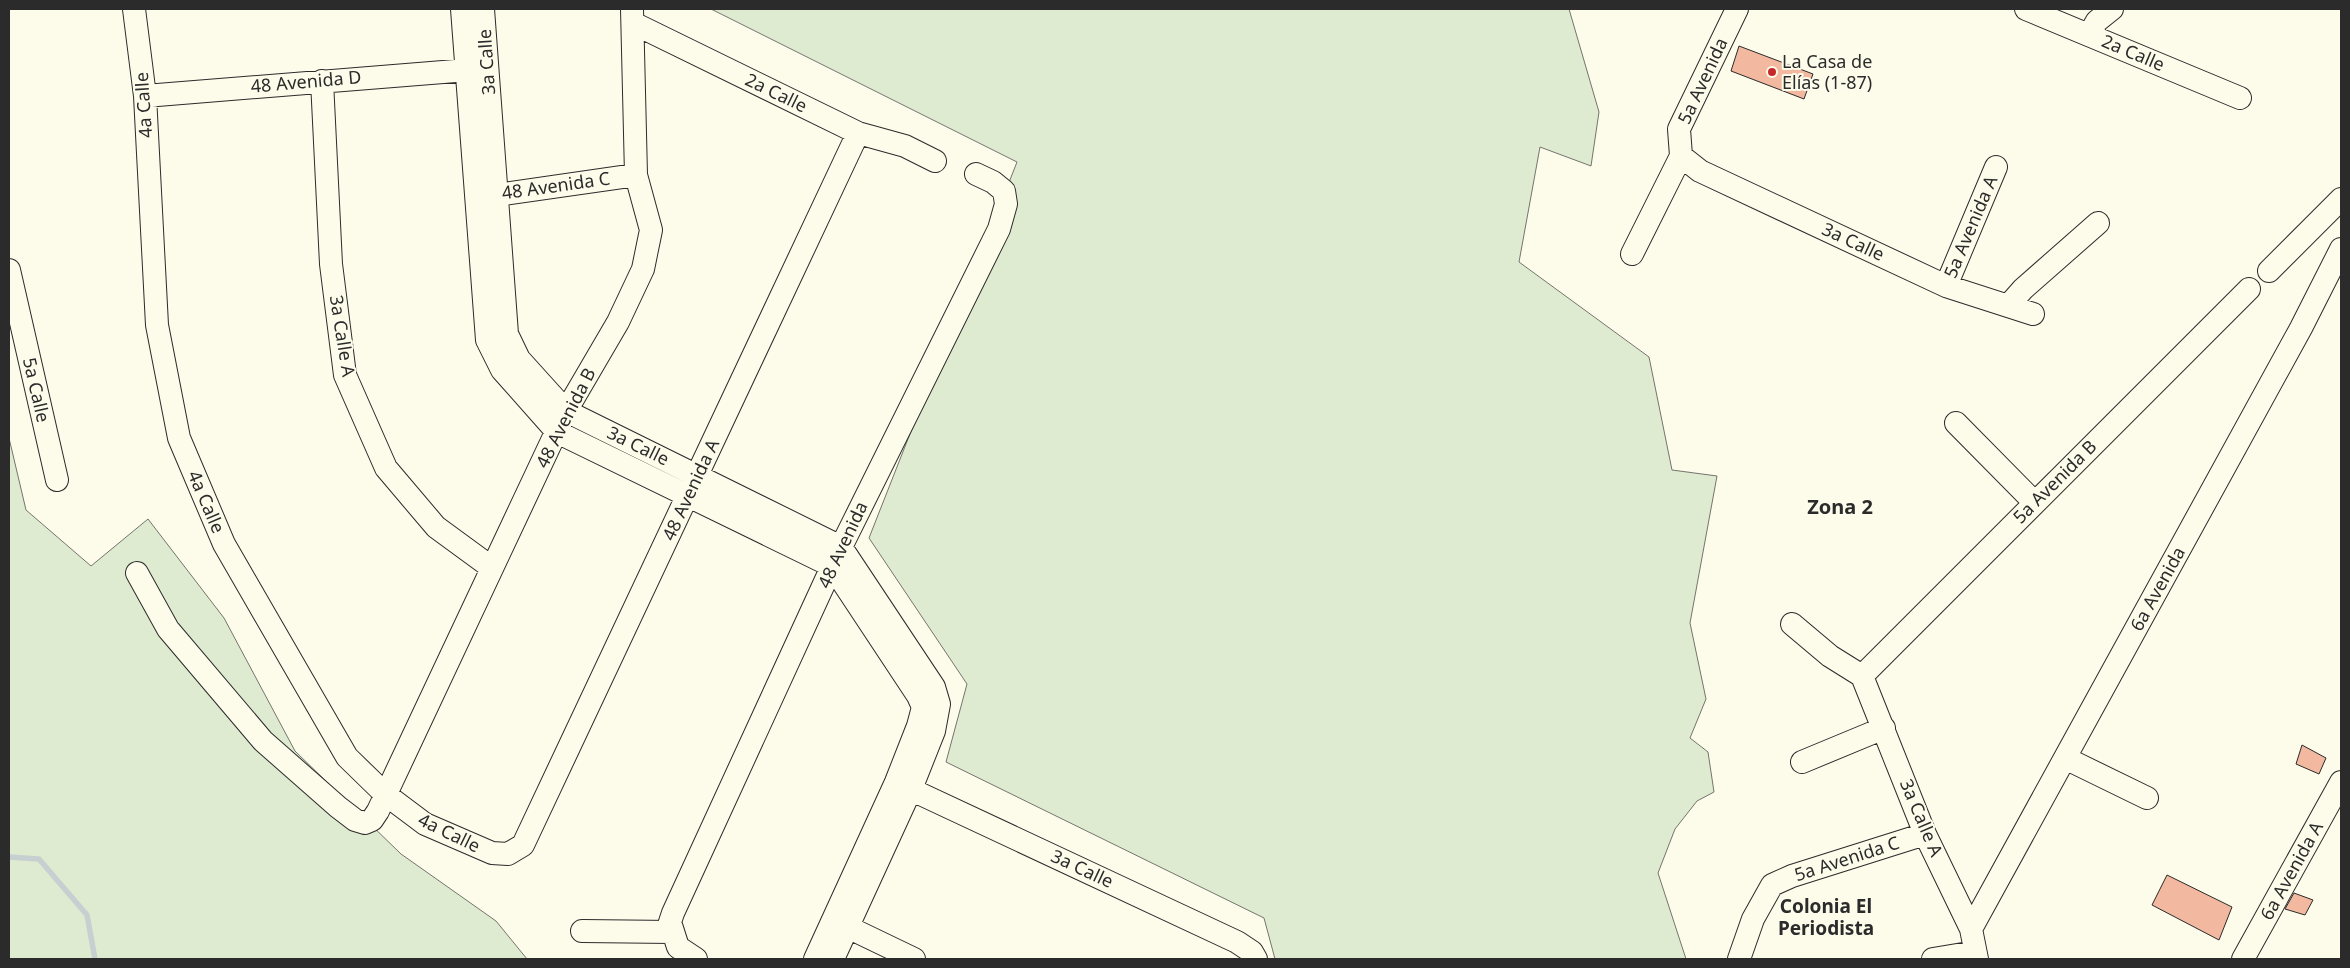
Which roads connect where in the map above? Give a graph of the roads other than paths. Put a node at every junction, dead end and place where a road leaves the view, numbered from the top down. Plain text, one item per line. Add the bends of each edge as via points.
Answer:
1 (134, 9) edge
2 (462, 9) edge
3 (483, 9) edge
4 (1736, 9) edge
5 (2026, 9) edge
6 (2112, 9) edge
7 (632, 16) edge
8 (2089, 35) junction
9 (468, 70) junction
10 (322, 80) junction
11 (145, 96) junction
12 (2240, 98) dead end
13 (858, 133) junction
14 (1681, 156) junction
15 (935, 161) dead end
16 (1996, 167) dead end
17 (976, 174) dead end
18 (636, 175) junction
19 (487, 196) junction
20 (2341, 199) edge
21 (2098, 223) dead end
22 (2341, 249) edge
23 (1632, 254) dead end
24 (9, 270) edge
25 (2269, 271) dead end
26 (2334, 282) edge
27 (1946, 286) junction
28 (2249, 289) dead end
29 (2008, 306) junction
30 (2033, 314) dead end
31 (566, 411) junction
32 (1956, 423) dead end
33 (557, 432) junction
34 (57, 480) dead end
35 (693, 485) junction
36 (2034, 502) junction
37 (837, 556) junction
38 (492, 568) junction
39 (137, 572) dead end
40 (1792, 624) dead end
41 (1862, 676) junction
42 (1884, 728) junction
43 (2065, 758) junction
44 (1802, 762) dead end
45 (2341, 782) edge
46 (904, 786) junction
47 (385, 794) junction
48 (2147, 798) dead end
49 (1925, 834) junction
50 (523, 845) joint
51 (840, 923) junction
52 (1971, 929) junction
53 (582, 931) dead end
54 (672, 932) junction
55 (1741, 951) edge
56 (1976, 955) edge
57 (1254, 956) edge
58 (696, 959) edge
59 (815, 959) edge
60 (833, 959) edge
61 (914, 959) edge
62 (1933, 959) edge
63 (2243, 959) edge

1 - 11 street, 4a Calle
2 - 9 street, 3a Calle
3 - 19 street, 3a Calle
4 - 14 street, 5a Avenida via 1679,129
5 - 8 street, 2a Calle
6 - 8 street via 2097,21
7 - 13 street, 2a Calle
7 - 18 street, 48 Avenida B
8 - 12 street, 2a Calle
9 - 10 street, 48 Avenida D
9 - 19 street, 3a Calle
10 - 11 street, 48 Avenida D
10 - 38 street, 3a Calle A via 331,264 345,376 386,468 436,527
11 - 47 street, 4a Calle via 157,325 179,438 224,544 342,749
13 - 15 street, 2a Calle via 905,146
13 - 35 street, 48 Avenida A
14 - 23 street
14 - 27 street, 3a Calle via 1700,171
16 - 27 street, 5a Avenida A
17 - 37 street, 48 Avenida via 1004,191 1006,204 999,229
18 - 19 street, 48 Avenida C
18 - 31 street, 48 Avenida B via 652,230 643,269 618,322
19 - 31 street, 3a Calle via 507,334 519,359
19 - 33 street, 3a Calle via 487,340 502,370
20 - 25 street
21 - 29 street via 2022,289
22 - 26 street, 6a Avenida
24 - 34 street, 5a Calle
26 - 43 street, 6a Avenida
27 - 29 street, 3a Calle
28 - 36 street, 5a Avenida B
29 - 30 street, 3a Calle
31 - 33 street, 48 Avenida B
31 - 35 street, 3a Calle
32 - 36 street
33 - 35 street, 3a Calle
33 - 38 street, 48 Avenida B
35 - 37 street, 3a Calle
35 - 50 street, 48 Avenida A
36 - 41 street, 5a Avenida B
37 - 46 street, 3a Calle via 923,707
37 - 54 street, 48 Avenida via 673,913 670,922
38 - 47 street, 48 Avenida B
39 - 47 street, 48 Avenida B via 168,629 263,741 315,788 355,820 364,823 372,820
40 - 41 street via 1830,656
41 - 42 street, 3a Calle A
42 - 44 street
42 - 49 street, 3a Calle A
43 - 48 street
43 - 52 street, 6a Avenida
45 - 63 street, 6a Avenida A
46 - 51 street, 3a Calle
46 - 57 street, 3a Calle via 1237,942
47 - 50 street, 4a Calle via 425,824 492,853 508,854
49 - 52 street, 3a Calle A
49 - 55 street, 5a Avenida C via 1772,885 1753,919
51 - 59 street, 3a Calle
51 - 60 street, 3a Calle
51 - 61 street
52 - 56 street, 3a Calle A
53 - 54 street
54 - 58 street via 678,948
56 - 62 street

